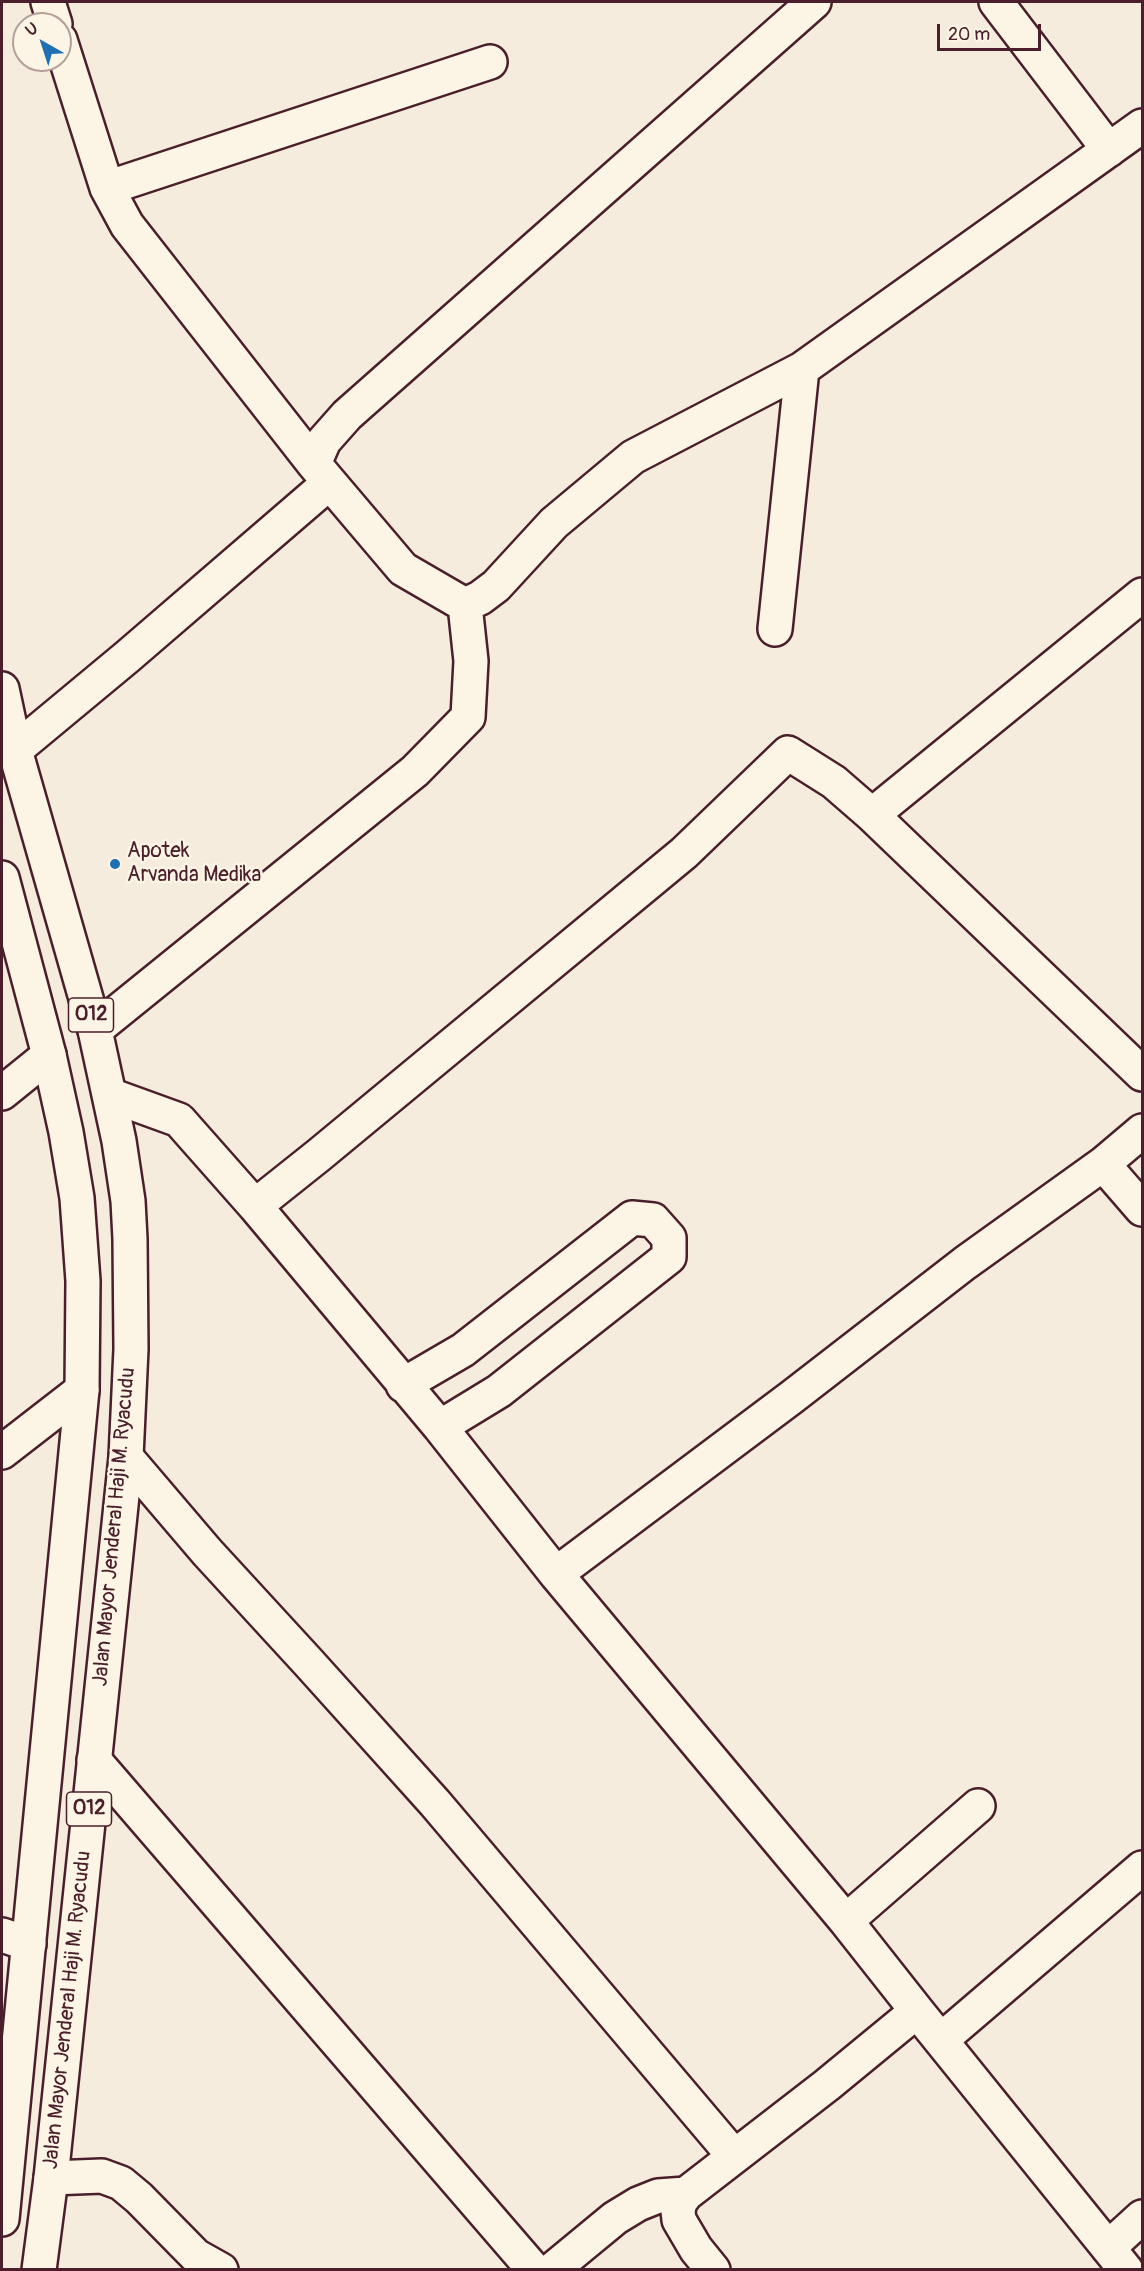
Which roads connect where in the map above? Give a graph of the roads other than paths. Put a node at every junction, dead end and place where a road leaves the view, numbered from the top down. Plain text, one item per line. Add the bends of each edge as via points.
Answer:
1 (814, 2) edge
2 (996, 2) edge
3 (490, 62) dead end
4 (70, 72) edge
5 (1143, 126) edge
6 (1109, 150) junction
7 (107, 188) junction
8 (802, 369) junction
9 (321, 474) junction
10 (1143, 594) edge
11 (465, 606) junction
12 (775, 629) dead end
13 (2, 689) edge
14 (15, 750) junction
15 (872, 815) junction
16 (2, 878) edge
17 (95, 1030) junction
18 (50, 1055) junction
19 (1143, 1074) edge
20 (2, 1093) edge
21 (110, 1095) junction
22 (1143, 1131) edge
23 (1103, 1164) junction
24 (255, 1206) junction
25 (1143, 1209) edge
26 (403, 1385) junction
27 (82, 1390) junction
28 (440, 1427) junction
29 (2, 1452) edge
30 (126, 1457) junction
31 (556, 1574) junction
32 (94, 1760) junction
33 (978, 1806) dead end
34 (1143, 1868) edge
35 (846, 1921) junction
36 (15, 1940) edge
37 (916, 2011) junction
38 (941, 2040) junction
39 (734, 2157) junction
40 (51, 2178) junction
41 (3, 2182) edge
42 (686, 2194) junction
43 (1143, 2217) edge
44 (2, 2219) edge
45 (1117, 2259) edge
46 (39, 2270) edge
47 (220, 2270) edge
48 (534, 2270) edge
49 (552, 2270) edge
50 (713, 2270) edge

1 - 9 street via 347,415 324,441
2 - 6 street
3 - 7 street
4 - 7 street
5 - 6 street
6 - 8 street
7 - 9 street via 127,225
8 - 11 street via 633,457 554,523 496,586
8 - 12 street
9 - 11 street via 403,569
9 - 14 street via 127,657
10 - 15 street
11 - 17 street via 471,661 468,717 415,771
13 - 14 street, Jalan Mayor Jenderal Haji M. Ryacudu / 012
14 - 17 street, Jalan Mayor Jenderal Haji M. Ryacudu / 012
15 - 19 street
15 - 24 street via 834,782 788,753 684,853
16 - 18 street, 012
17 - 21 street, Jalan Mayor Jenderal Haji M. Ryacudu / 012
18 - 20 street
18 - 27 street, 012 via 77,1198 83,1281
21 - 24 street via 179,1120
21 - 30 street, Jalan Mayor Jenderal Haji M. Ryacudu / 012 via 130,1239 131,1349
22 - 23 street
23 - 25 street
23 - 31 street via 965,1263
24 - 26 street
26 - 28 street
26 - 28 street via 463,1350 632,1218 652,1220 669,1238 669,1257 499,1391
27 - 29 street
27 - 36 street, 012
28 - 31 street
30 - 32 street, Jalan Mayor Jenderal Haji M. Ryacudu / 012
30 - 39 street via 435,1803
31 - 35 street
32 - 40 street, Jalan Mayor Jenderal Haji M. Ryacudu / 012
32 - 48 street
33 - 35 street
34 - 38 street
35 - 37 street
36 - 41 street, 012
37 - 38 street
37 - 39 street
38 - 45 street
39 - 42 street
40 - 46 street, Jalan Mayor Jenderal Haji M. Ryacudu / 012
40 - 47 street via 102,2176 121,2183 196,2256
41 - 44 street, 012
42 - 49 street via 658,2196 638,2204
42 - 50 street via 680,2202 680,2220
43 - 45 street

